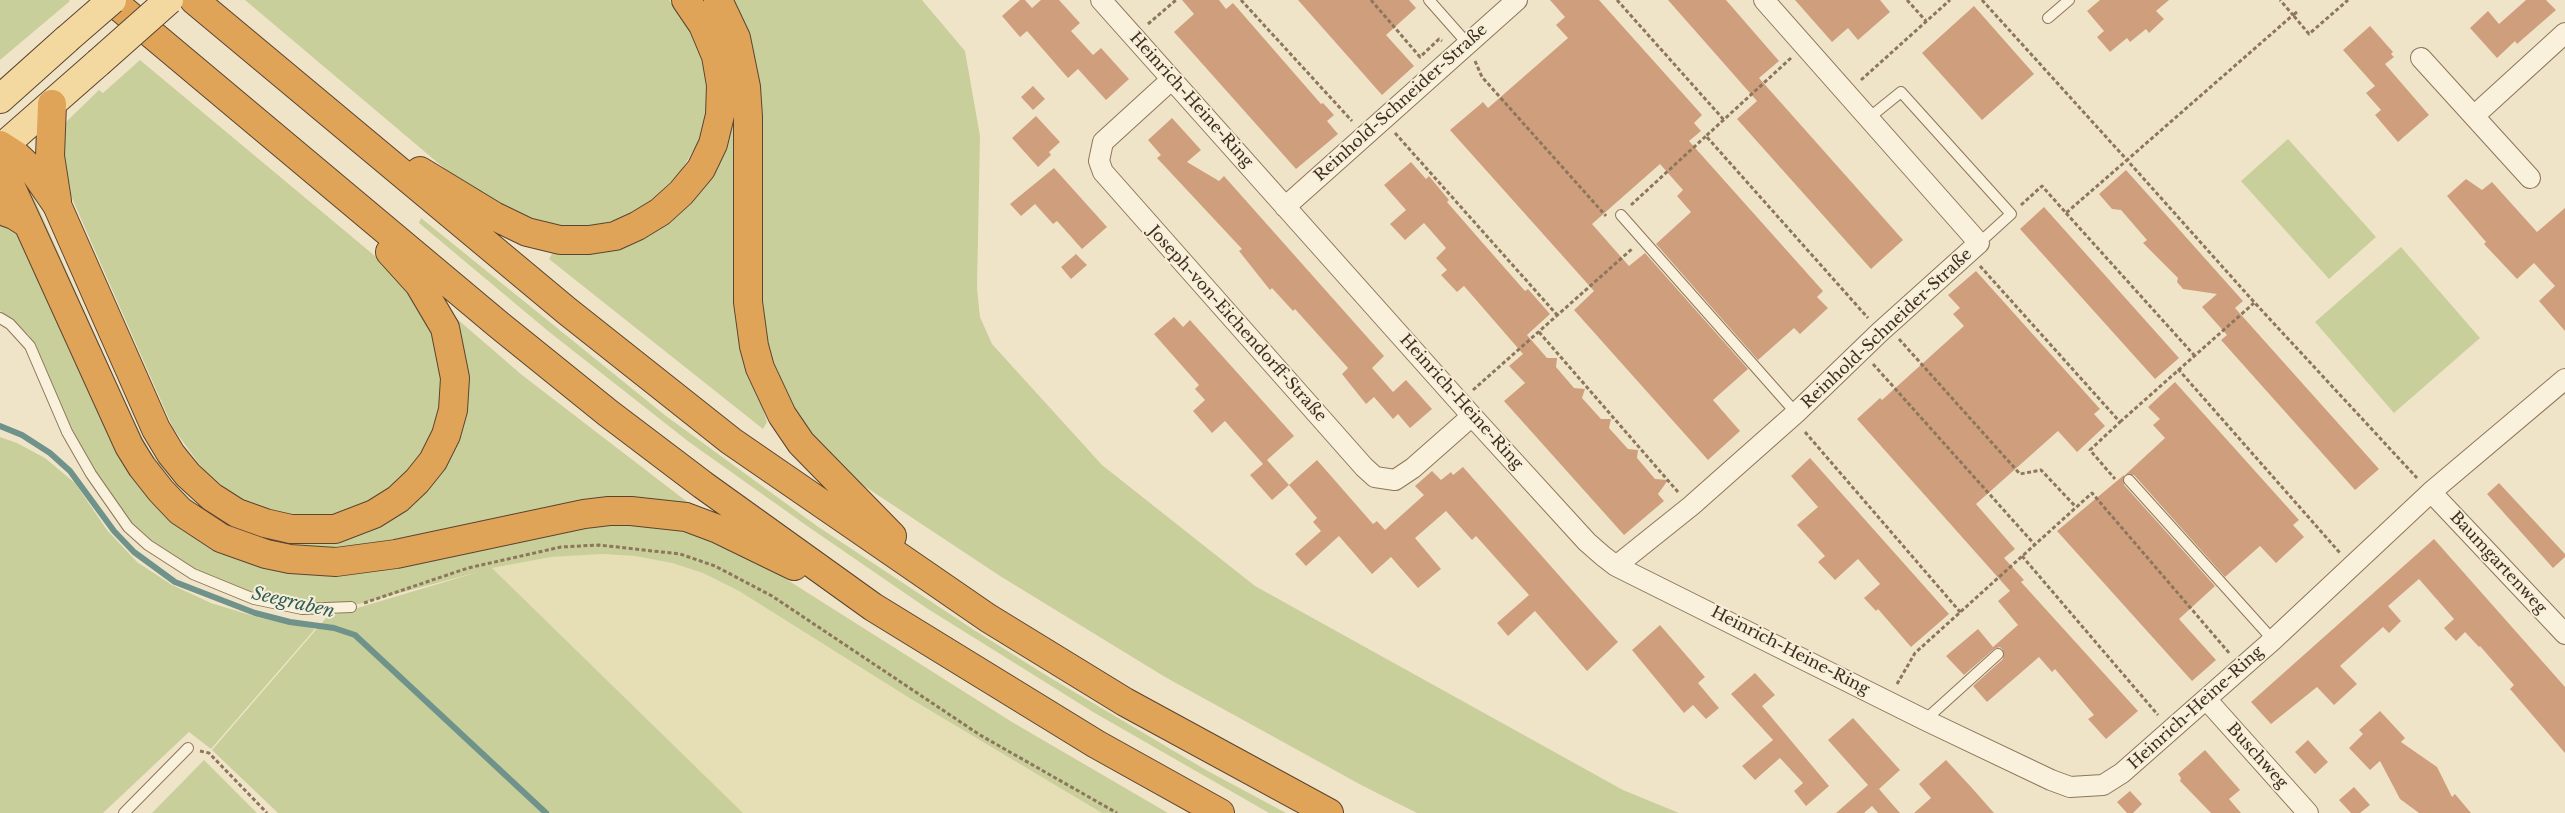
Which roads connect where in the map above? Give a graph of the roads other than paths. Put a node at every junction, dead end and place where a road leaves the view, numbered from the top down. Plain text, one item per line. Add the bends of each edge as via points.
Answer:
1 (111, 0) edge
2 (169, 0) edge
3 (194, 0) edge
4 (686, 0) edge
5 (718, 0) edge
6 (1101, 0) edge
7 (1429, 0) edge
8 (1517, 0) edge
9 (1764, 0) edge
10 (2069, 0) edge
11 (2048, 18) dead end
12 (2565, 33) edge
13 (1467, 43) junction
14 (2421, 58) dead end
15 (1171, 80) junction
16 (0, 99) edge
17 (52, 104) junction
18 (2474, 116) junction
19 (1870, 117) junction
20 (346, 127) junction
21 (1, 150) edge
22 (318, 173) junction
23 (2530, 178) dead end
24 (57, 205) junction
25 (1285, 206) junction
26 (0, 210) edge
27 (1621, 214) road end
28 (28, 224) junction
29 (1979, 243) junction
30 (0, 318) edge
31 (2565, 379) edge
32 (1466, 409) junction
33 (1796, 413) junction
34 (2129, 480) road end
35 (2431, 492) junction
36 (1616, 566) junction
37 (943, 586) junction
38 (873, 606) junction
39 (351, 607) road end
40 (2565, 634) edge
41 (2273, 640) junction
42 (1998, 654) dead end
43 (2206, 699) junction
44 (1926, 720) junction
45 (188, 748) road end
46 (124, 813) edge
47 (1220, 813) edge
48 (1329, 813) edge
49 (2308, 813) edge

1 - 16 main road, bridge
1 - 22 highway
2 - 17 main road, bridge
3 - 20 highway
4 - 20 highway via 703,25 716,56 721,85 720,116 713,144 701,169 681,193 660,212 615,236 560,240 527,232 494,216
5 - 37 highway via 736,38 745,81 748,116 748,302 754,346 769,391 801,443
6 - 15 street, Heinrich-Heine-Ring
7 - 13 lane
8 - 13 street, Reinhold-Schneider-Straße
9 - 19 street, Reinhold-Schneider-Straße
10 - 11 lane
12 - 18 street
13 - 25 street, Reinhold-Schneider-Straße
14 - 18 street
15 - 25 street, Heinrich-Heine-Ring
15 - 32 street, Joseph-von-Eichendorff-Straße via 1103,142 1099,161 1103,172 1364,467 1375,477 1395,480 1413,468
17 - 21 main road
17 - 24 highway via 50,156
18 - 23 street
19 - 29 street, Reinhold-Schneider-Straße
19 - 29 lane via 1901,92 2012,214
20 - 37 highway via 567,311 724,435
21 - 24 highway via 34,173
21 - 28 highway
22 - 24 highway via 419,284 445,328 455,378 454,410 433,461 398,499 353,524 335,529 291,529 237,513 212,497 188,475 156,429
22 - 38 highway via 608,413
25 - 32 street, Heinrich-Heine-Ring
26 - 28 highway
27 - 33 lane
28 - 38 highway via 129,446 161,491 180,511 221,538 266,554 336,562 396,554 584,514 609,511 658,513 718,529
29 - 33 street, Reinhold-Schneider-Straße
30 - 39 lane via 30,346 67,432 91,474 128,527 148,545 193,574 254,599 302,609
31 - 35 street, Heinrich-Heine-Ring
32 - 36 street, Heinrich-Heine-Ring via 1587,542
33 - 36 street, Reinhold-Schneider-Straße via 1691,506
34 - 41 lane
35 - 40 street, Baumgartenweg
35 - 41 street, Heinrich-Heine-Ring
36 - 44 street, Heinrich-Heine-Ring
37 - 48 highway via 988,618 1125,702
38 - 47 highway via 1096,744
41 - 43 street, Heinrich-Heine-Ring
42 - 44 lane
43 - 44 street, Heinrich-Heine-Ring via 2122,773 2103,785 2070,786 2052,780
43 - 49 street, Buschweg
45 - 46 lane

